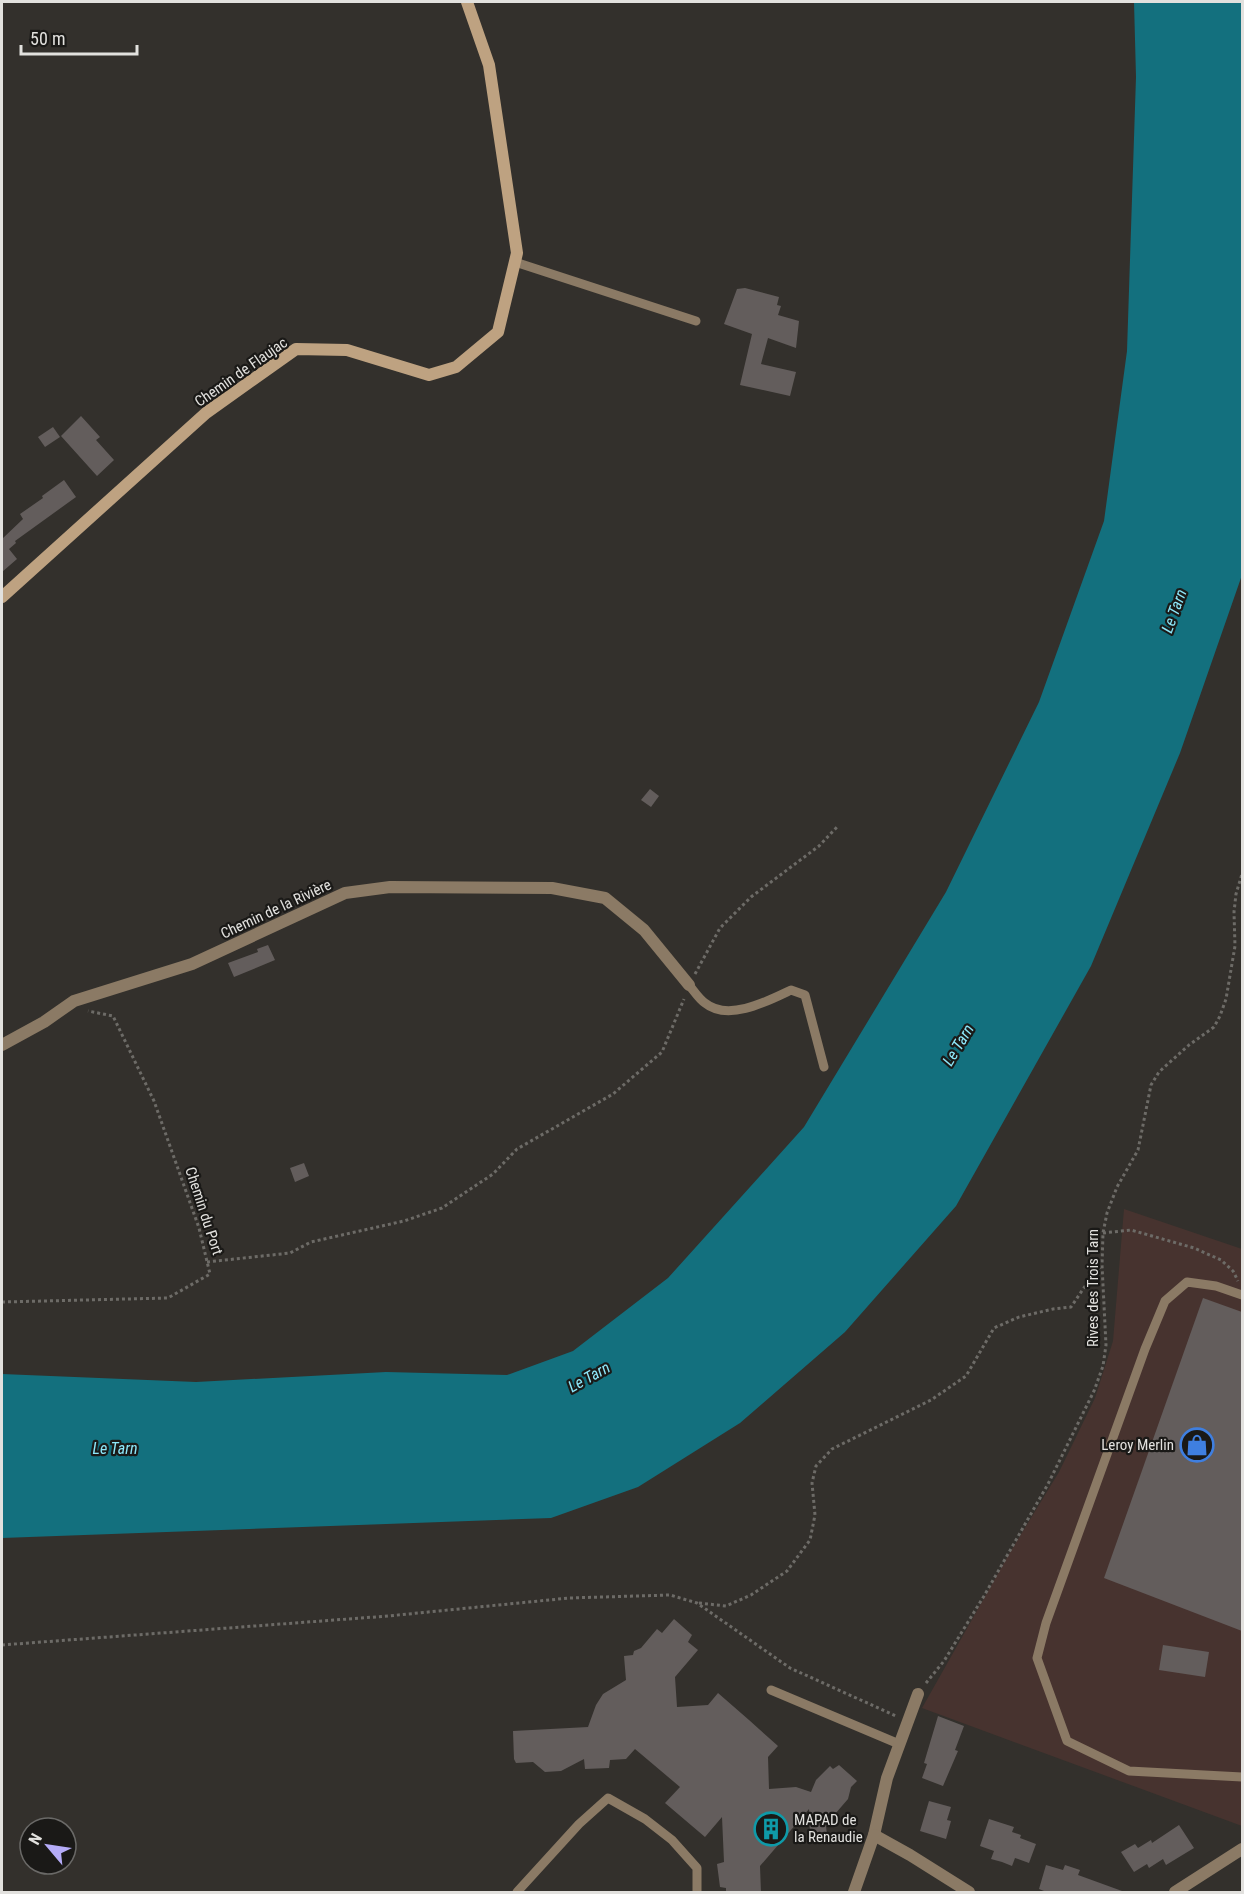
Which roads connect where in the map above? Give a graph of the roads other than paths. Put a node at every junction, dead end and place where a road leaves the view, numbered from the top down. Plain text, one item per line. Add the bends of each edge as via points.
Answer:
1 (467, 2) edge
2 (514, 262) junction
3 (696, 321) dead end
4 (2, 597) edge
5 (690, 985) joint
6 (2, 1045) edge
7 (824, 1067) dead end
8 (1242, 1295) edge
9 (771, 1690) dead end
10 (918, 1695) road end
11 (899, 1743) junction
12 (1242, 1777) edge
13 (874, 1834) junction
14 (1242, 1849) edge
15 (517, 1893) edge
16 (697, 1893) edge
17 (854, 1893) edge
18 (969, 1893) edge
19 (1175, 1893) edge

1 - 2 street, Chemin de Flaujac via 489,65 517,253
2 - 3 lane
2 - 4 street, Chemin de Flaujac via 498,332 456,367 429,375 347,350 296,349 206,413
5 - 6 street, Chemin de la Rivière via 644,930 605,898 552,888 390,887 345,893 192,964 74,1001
5 - 7 lane via 705,1004 723,1011 757,1006 791,990 805,995
8 - 12 lane via 1187,1282 1165,1301 1046,1623 1037,1658 1066,1741 1129,1771
9 - 11 lane
10 - 11 street
11 - 13 street
13 - 17 street
13 - 18 street
14 - 19 street
15 - 16 lane via 608,1798 672,1840 697,1868

